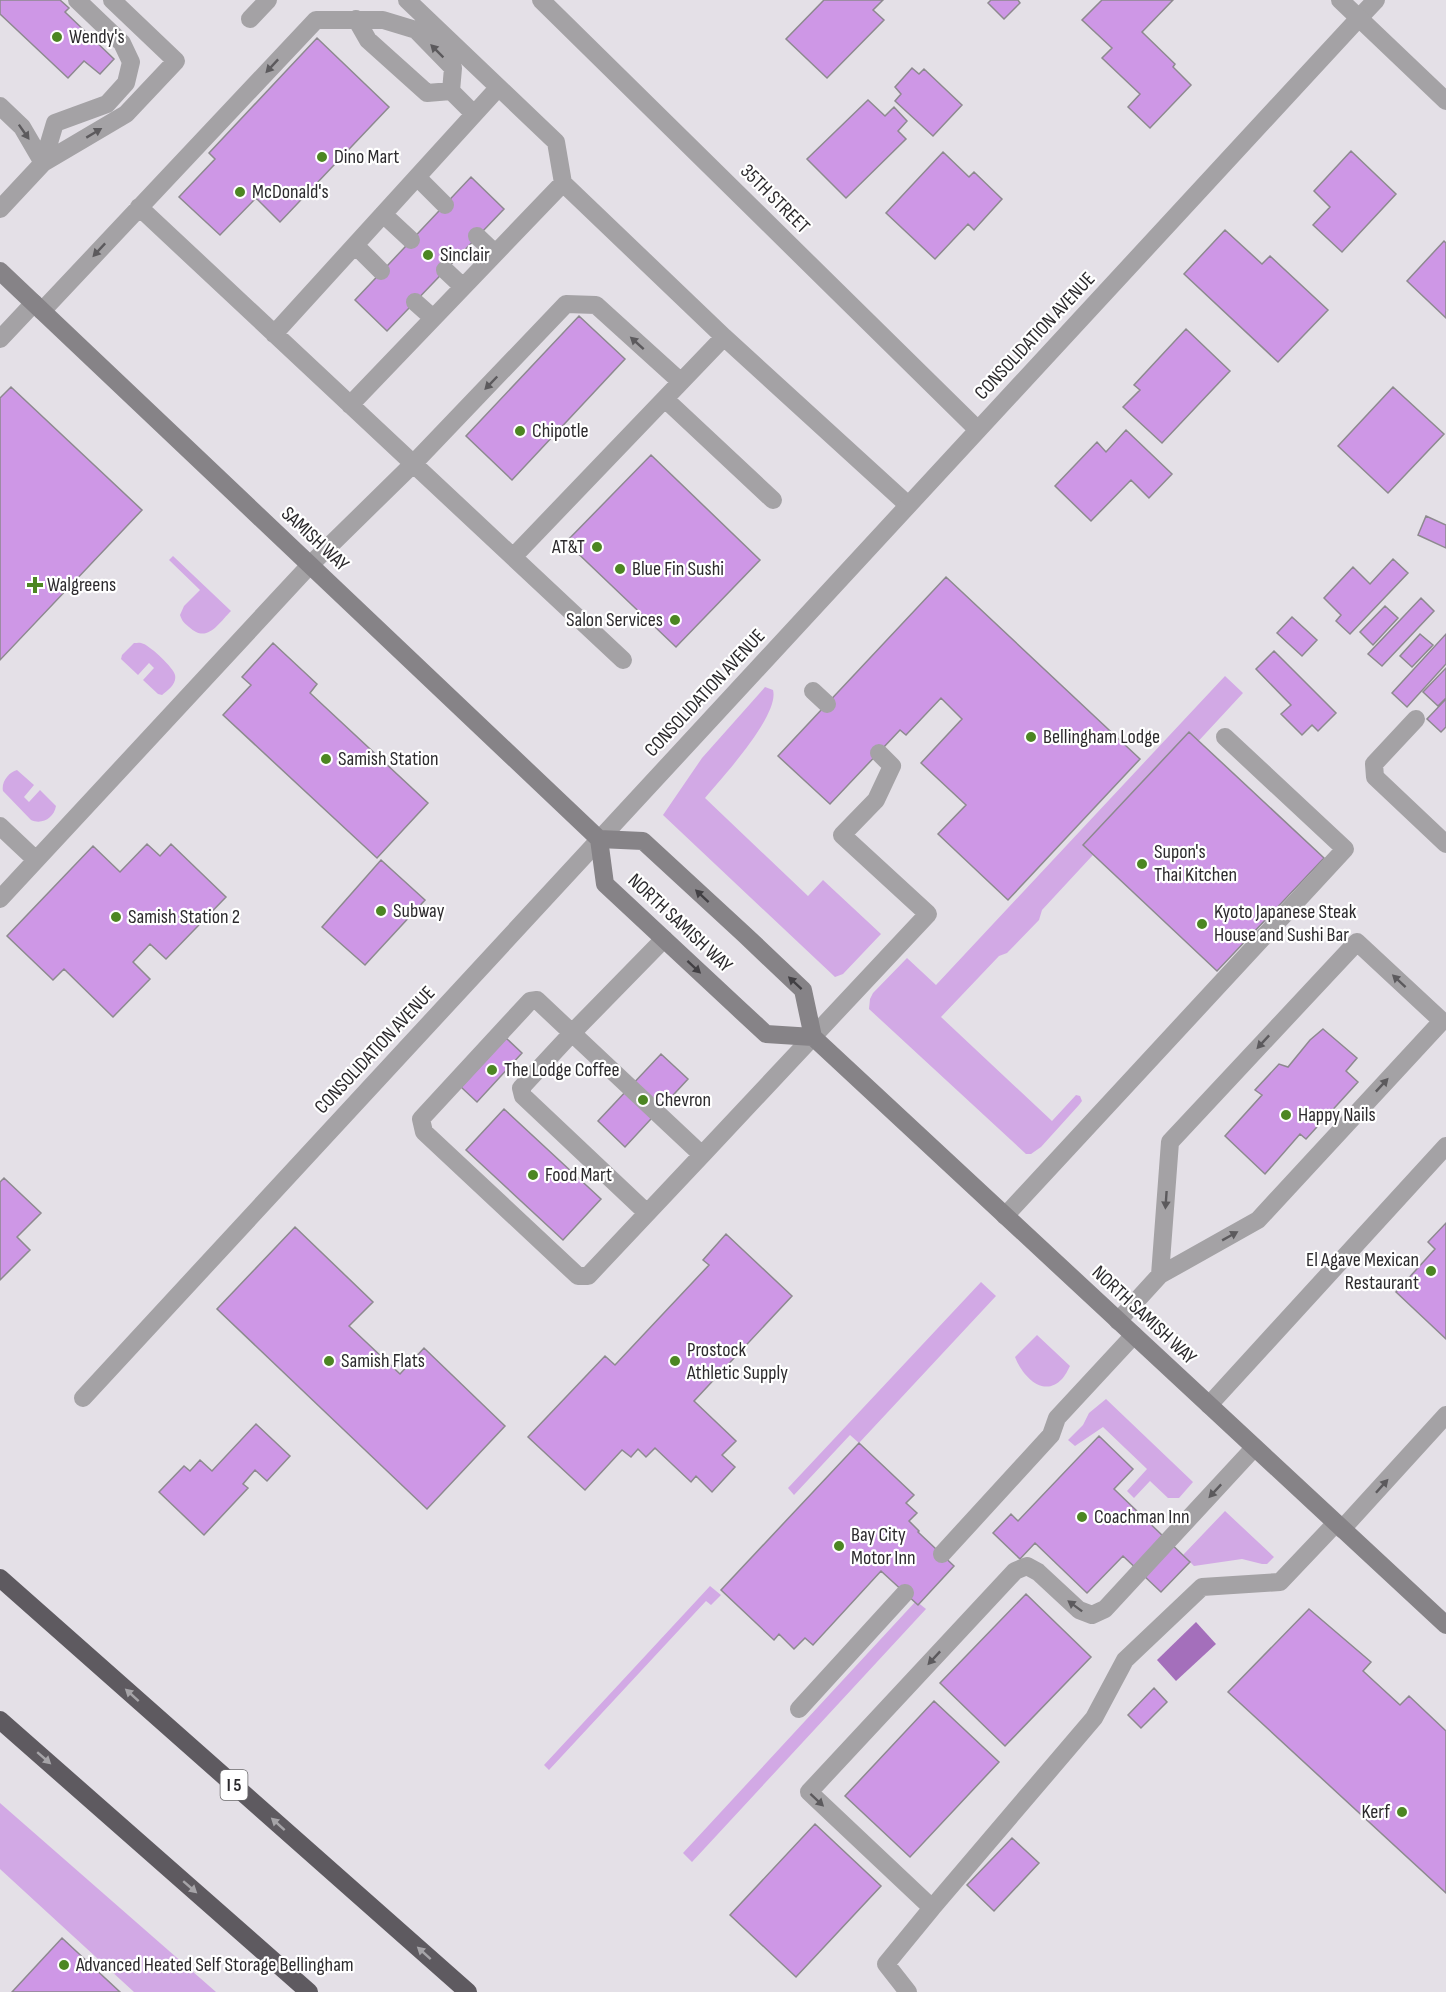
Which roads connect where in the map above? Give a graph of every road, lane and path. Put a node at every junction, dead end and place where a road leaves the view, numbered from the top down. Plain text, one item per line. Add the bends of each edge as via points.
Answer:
1 (77, 0) edge
2 (112, 0) edge
3 (268, 0) edge
4 (407, 0) edge
5 (541, 0) edge
6 (1340, 0) edge
7 (1376, 0) edge
8 (1359, 18) junction
9 (250, 19) dead end
10 (356, 19) junction
11 (498, 88) junction
12 (451, 92) junction
13 (1446, 101) edge
14 (0, 106) edge
15 (474, 114) junction
16 (43, 163) junction
17 (417, 177) junction
18 (563, 183) junction
19 (445, 205) dead end
20 (139, 207) junction
21 (0, 209) edge
22 (383, 214) junction
23 (477, 236) dead end
24 (411, 240) dead end
25 (355, 245) junction
26 (495, 254) junction
27 (445, 270) dead end
28 (0, 271) edge
29 (381, 271) dead end
30 (463, 287) junction
31 (415, 302) dead end
32 (38, 307) junction
33 (433, 318) junction
34 (274, 334) junction
35 (724, 337) junction
36 (0, 339) edge
37 (681, 382) junction
38 (665, 399) junction
39 (350, 405) junction
40 (978, 430) junction
41 (413, 464) junction
42 (773, 500) dead end
43 (908, 505) junction
44 (513, 557) junction
45 (310, 565) junction
46 (623, 660) dead end
47 (813, 690) dead end
48 (827, 704) dead end
49 (1416, 719) dead end
50 (1225, 737) dead end
51 (879, 753) dead end
52 (0, 826) edge
53 (1443, 834) edge
54 (599, 839) junction
55 (36, 860) junction
56 (0, 899) edge
57 (664, 939) junction
58 (572, 1033) junction
59 (813, 1037) junction
60 (1446, 1146) edge
61 (702, 1155) junction
62 (647, 1213) junction
63 (1005, 1216) junction
64 (1160, 1275) junction
65 (1118, 1321) junction
66 (1134, 1335) junction
67 (83, 1398) dead end
68 (1209, 1405) junction
69 (1446, 1415) edge
70 (1254, 1448) junction
71 (1339, 1526) junction
72 (942, 1554) dead end
73 (0, 1578) edge
74 (905, 1593) dead end
75 (1446, 1625) edge
76 (799, 1709) dead end
77 (0, 1720) edge
78 (932, 1908) junction
79 (309, 1992) edge
80 (468, 1992) edge
81 (908, 1992) edge

1 - 16 street via 122,43 131,63 126,83 107,104 55,123
16 -> 2 street via 126,114 176,61
3 - 9 street
4 - 11 street
5 - 40 street, 35TH STREET
6 - 8 street
7 - 8 street, CONSOLIDATION AVENUE
8 - 13 street
8 - 40 street, CONSOLIDATION AVENUE
10 - 12 street via 368,40 428,93
12 -> 10 street via 453,68 416,30 383,20
10 -> 20 street via 316,20
11 - 15 street
11 - 18 street via 556,142
12 - 15 street
14 -> 16 street via 22,127
15 - 17 street
16 - 21 street
17 - 19 street
17 - 22 street
18 - 26 street
18 - 35 street
20 -> 32 street
20 - 34 street
22 - 24 street
22 - 25 street
23 - 26 street
25 - 29 street
25 - 34 street
26 - 30 street
27 - 30 street
28 - 32 main road, SAMISH WAY
30 - 33 street
31 - 33 street
32 - 36 street
32 - 45 main road, SAMISH WAY
33 - 39 street
34 - 39 street
35 - 37 street
35 - 43 street
37 - 38 street
37 -> 41 street via 596,305 566,304
38 - 42 street
38 - 44 street
39 - 41 street
40 - 43 street, CONSOLIDATION AVENUE
41 - 44 street
41 - 45 street
43 - 54 street, CONSOLIDATION AVENUE
44 - 46 street
45 - 54 main road, SAMISH WAY
45 - 55 street
47 - 48 street
49 - 53 street via 1374,764 1375,777
50 - 63 street via 1345,849
51 - 59 street via 892,766 876,800 842,835 928,914
52 - 55 street
54 - 57 main road, NORTH SAMISH WAY via 605,884
59 -> 54 main road, NORTH SAMISH WAY via 803,990 745,935 643,842
54 - 67 street, CONSOLIDATION AVENUE
55 - 56 street
57 - 58 street
57 -> 59 main road, NORTH SAMISH WAY via 766,1034
58 - 61 street
58 - 62 street via 520,1088 523,1096
58 - 62 street via 537,1000 530,1001 421,1119 424,1132 578,1276 588,1276
59 - 61 street
59 - 63 main road, NORTH SAMISH WAY
60 - 68 street
61 - 62 street
63 - 65 main road, NORTH SAMISH WAY
64 -> 64 street via 1258,1220 1442,1021 1357,942 1170,1142
64 - 65 street
65 - 66 main road, NORTH SAMISH WAY
66 - 68 main road, NORTH SAMISH WAY
66 - 72 street via 1057,1418 1051,1435
68 - 70 main road, NORTH SAMISH WAY
71 -> 69 street
70 - 71 main road, NORTH SAMISH WAY
70 -> 78 street via 1105,1609 1092,1615 1079,1610 1038,1572 1027,1566 1016,1571 809,1792
71 - 75 main road, NORTH SAMISH WAY
71 - 78 street via 1280,1582 1202,1587 1125,1660 1094,1718
80 -> 73 highway, I 5
74 - 76 street
77 -> 79 highway
78 - 81 street via 886,1964

